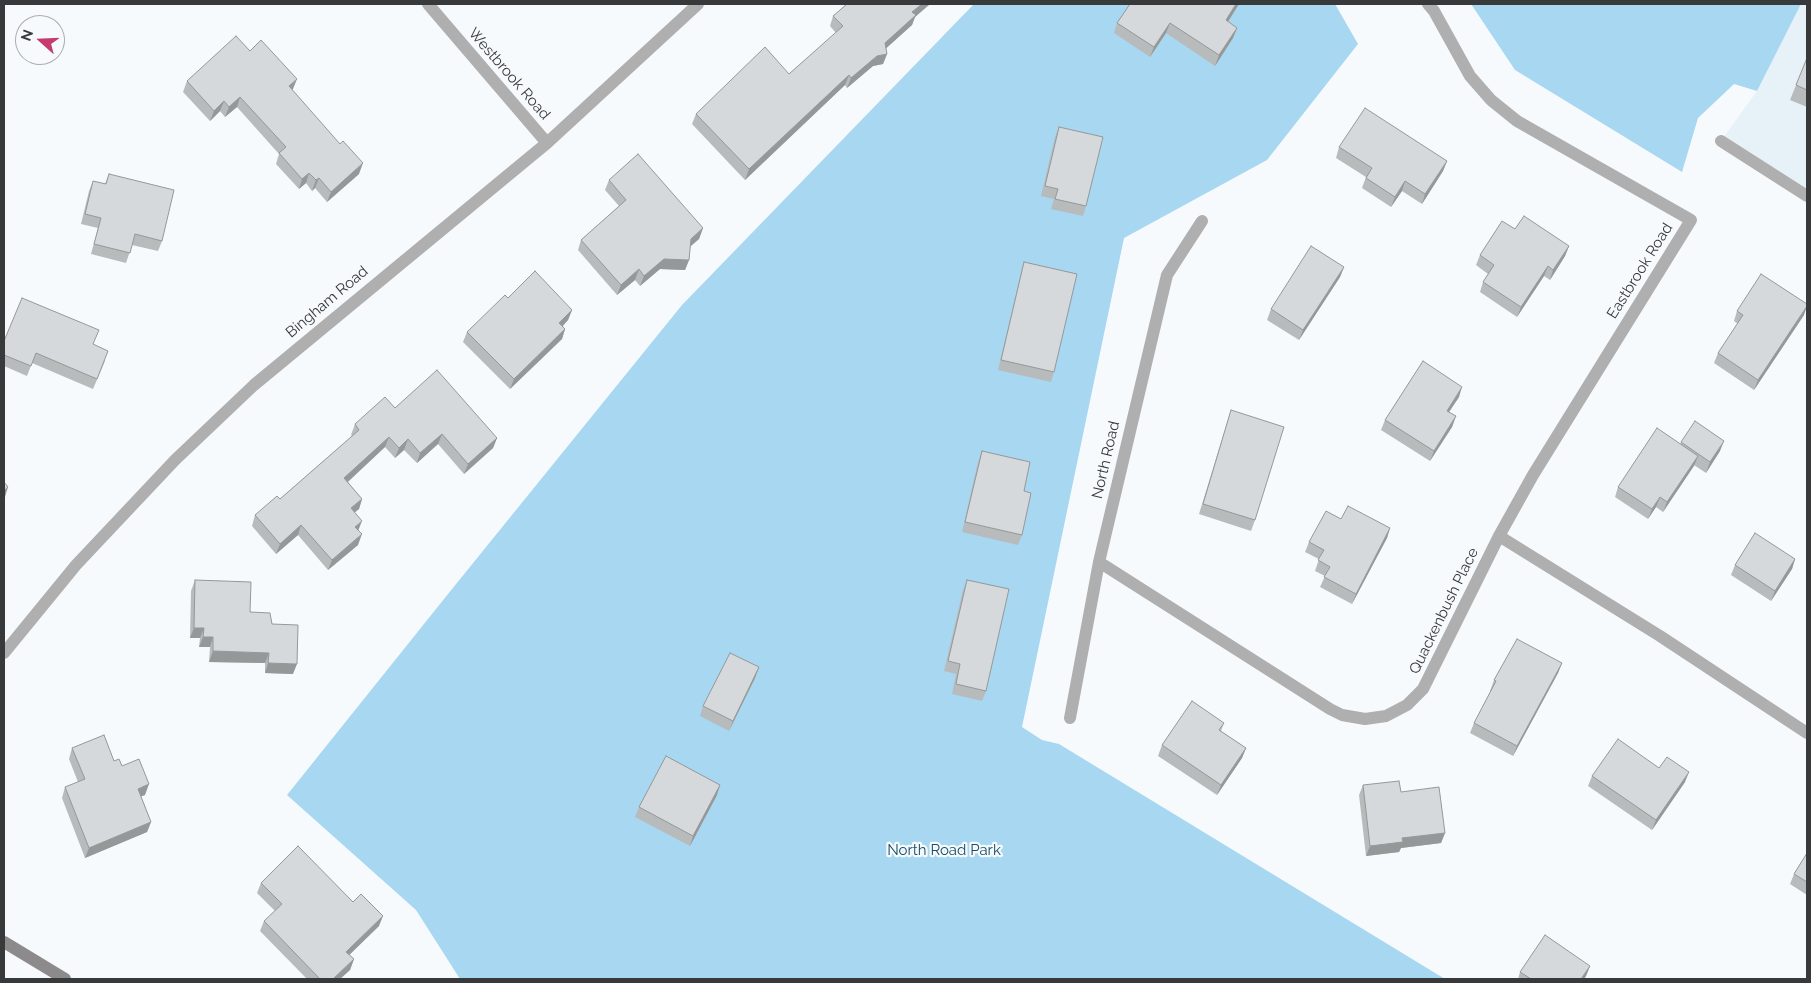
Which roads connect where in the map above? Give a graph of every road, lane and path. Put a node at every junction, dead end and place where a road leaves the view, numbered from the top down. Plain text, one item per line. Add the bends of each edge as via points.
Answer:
1 (428, 4) edge
2 (698, 4) edge
3 (1428, 4) edge
4 (1721, 141) dead end
5 (547, 142) junction
6 (1807, 196) edge
7 (1202, 221) dead end
8 (1499, 536) junction
9 (1099, 562) junction
10 (4, 653) edge
11 (1070, 718) dead end
12 (1807, 733) edge
13 (4, 942) edge
14 (65, 979) edge

1 - 5 street, Westbrook Road
2 - 5 street, Bingham Road
3 - 8 street, Eastbrook Road via 1470,76 1491,100 1517,121 1691,220 1532,475
4 - 6 street
5 - 10 street, Bingham Road via 254,385 175,460 89,551
7 - 9 street, North Road via 1167,275
8 - 9 street, Quackenbush Place via 1423,689 1407,705 1386,716 1365,719 1330,709
8 - 12 street
9 - 11 street, North Road
13 - 14 main road

